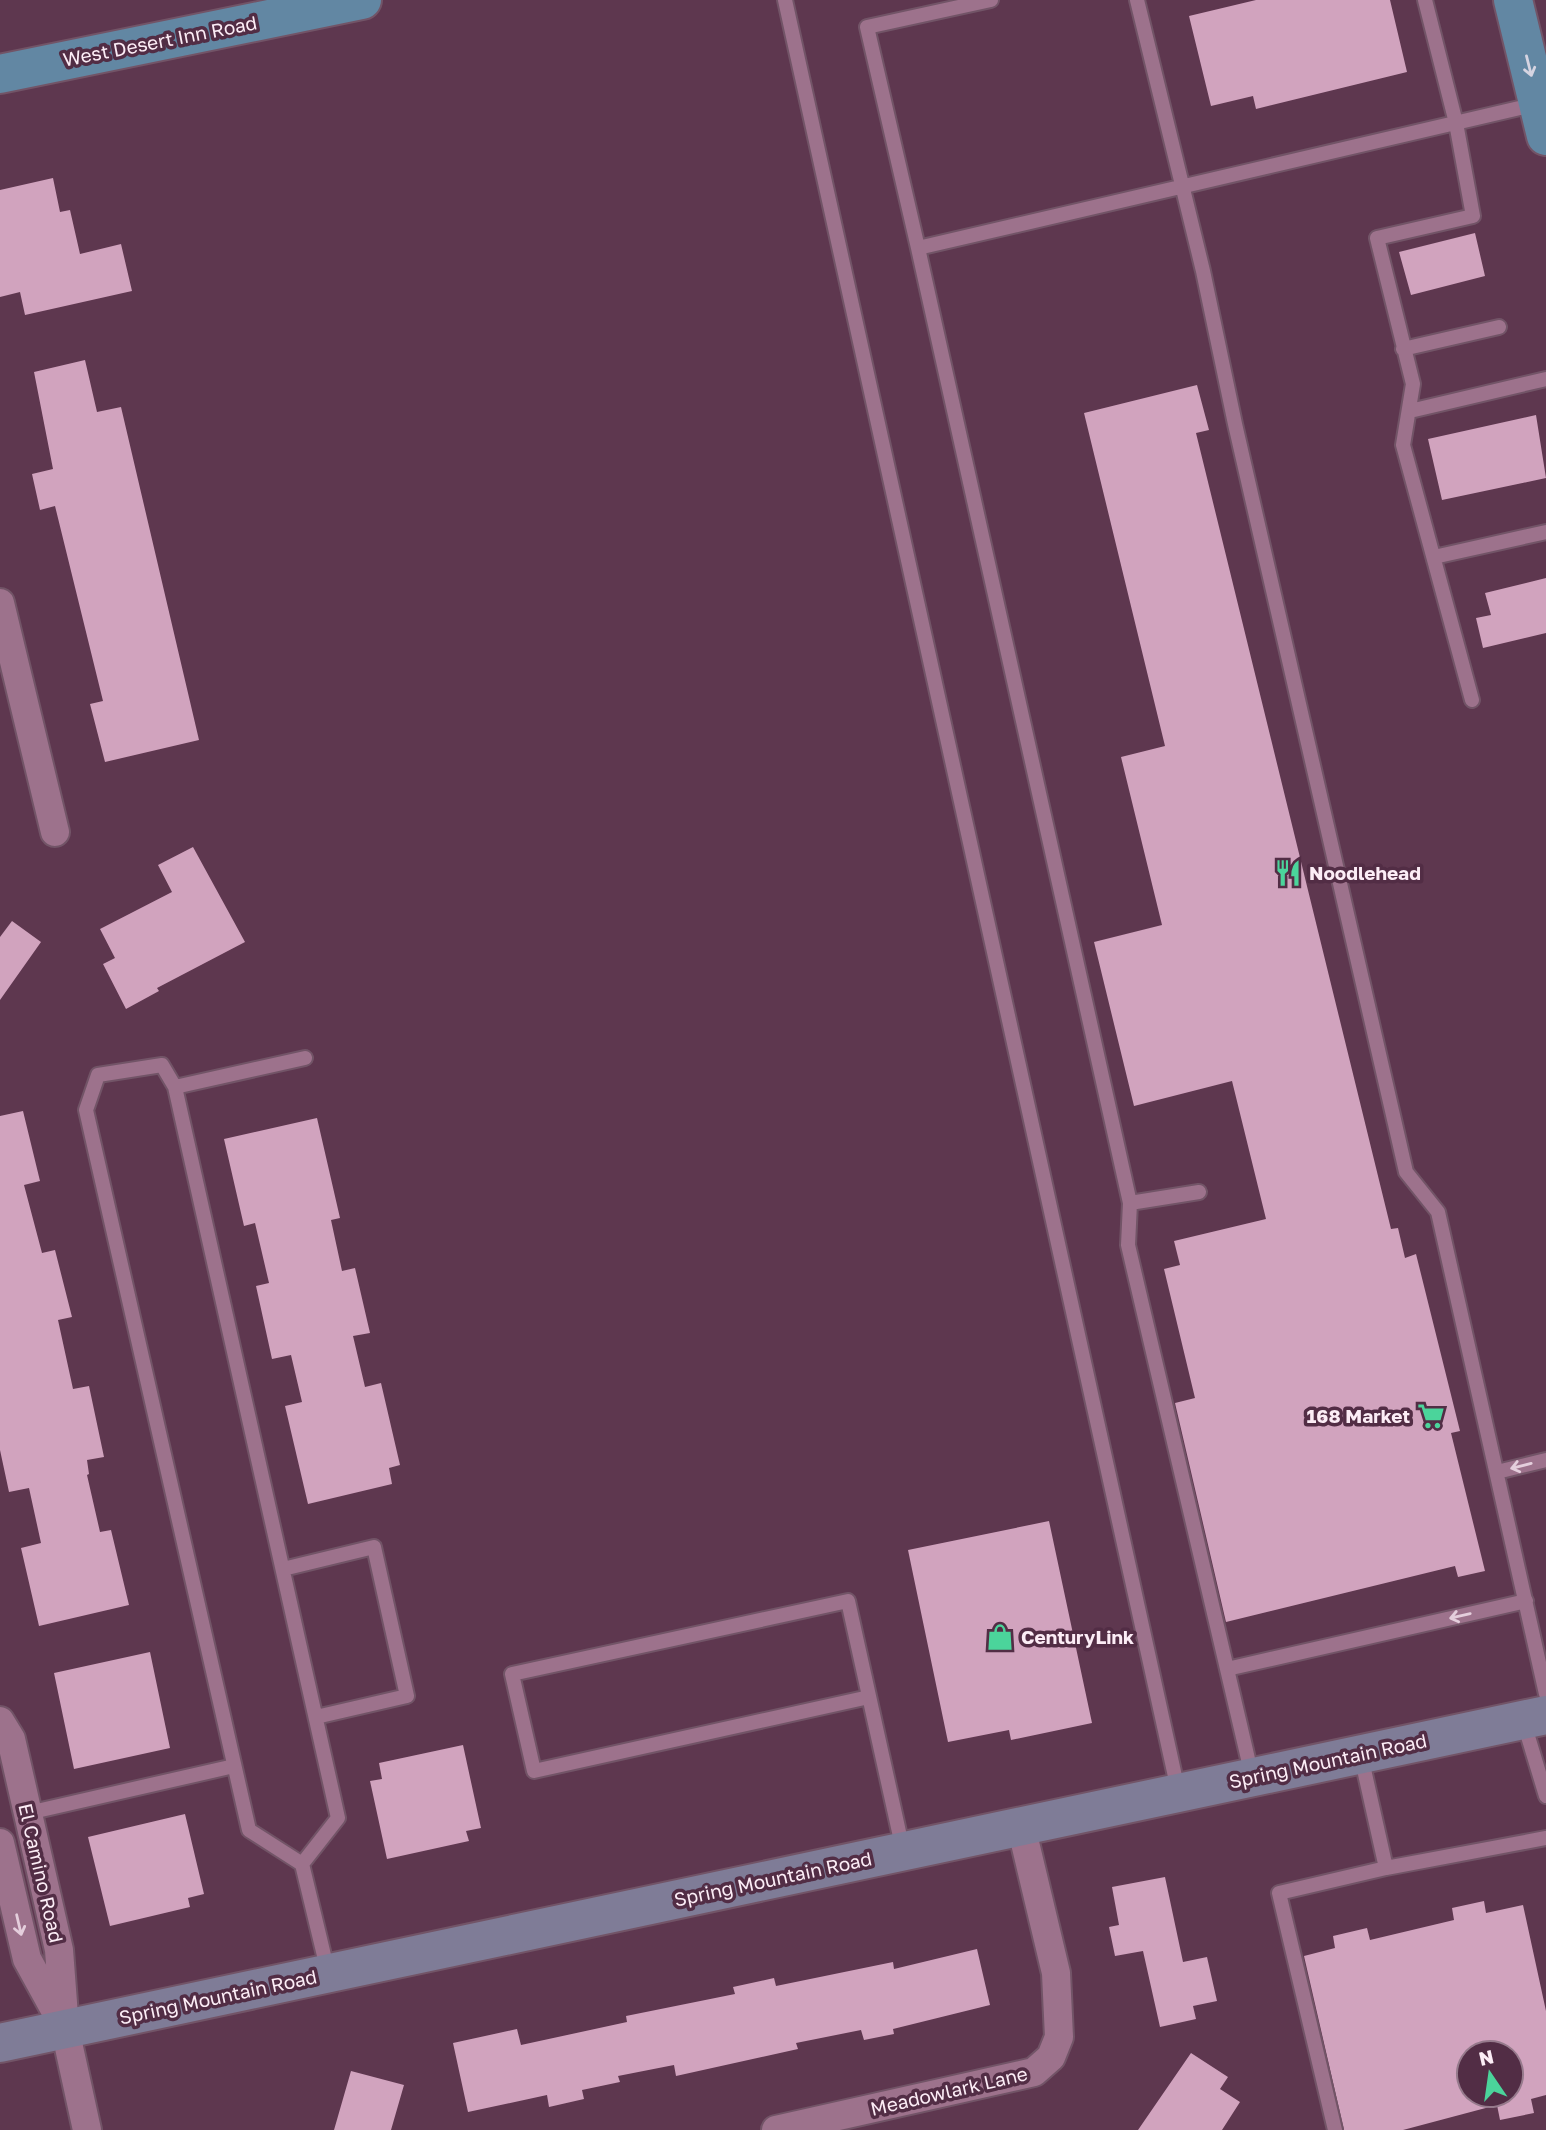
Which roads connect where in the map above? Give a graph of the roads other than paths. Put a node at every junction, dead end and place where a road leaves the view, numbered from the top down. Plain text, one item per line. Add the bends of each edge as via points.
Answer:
1 (362, 0) edge
2 (785, 0) edge
3 (991, 0) edge
4 (1137, 0) edge
5 (1425, 0) edge
6 (1513, 0) edge
7 (306, 6) edge
8 (0, 74) edge
9 (1542, 120) edge
10 (1456, 123) junction
11 (1180, 187) junction
12 (918, 248) junction
13 (1499, 327) dead end
14 (1403, 349) junction
15 (1546, 379) edge
16 (1409, 411) junction
17 (1546, 532) edge
18 (1434, 557) junction
19 (0, 605) edge
20 (1472, 700) dead end
21 (55, 832) dead end
22 (305, 1058) dead end
23 (175, 1087) junction
24 (1199, 1192) dead end
25 (1130, 1203) junction
26 (1546, 1460) edge
27 (1497, 1472) junction
28 (283, 1569) junction
29 (1527, 1601) junction
30 (1227, 1670) junction
31 (869, 1697) junction
32 (1538, 1709) edge
33 (316, 1717) junction
34 (0, 1721) edge
35 (1361, 1754) junction
36 (234, 1766) junction
37 (1252, 1777) junction
38 (1179, 1793) junction
39 (1546, 1796) edge
40 (28, 1813) junction
41 (1021, 1826) junction
42 (1546, 1838) edge
43 (0, 1843) edge
44 (903, 1851) junction
45 (302, 1864) junction
46 (1386, 1868) junction
47 (329, 1973) junction
48 (65, 2029) junction
49 (0, 2043) edge
50 (87, 2130) edge
51 (776, 2130) edge
52 (1335, 2130) edge

1 - 7 main road, West Desert Inn Road
2 - 38 lane
3 - 12 lane via 867,27
4 - 11 lane
5 - 10 lane
6 -> 9 main road
7 - 8 main road, West Desert Inn Road
9 - 10 lane
10 - 11 lane
10 - 14 lane via 1473,216 1377,238
11 - 12 lane
11 - 27 lane via 1206,283 1406,1171 1438,1212
12 - 25 lane
13 - 14 lane
14 - 16 lane via 1413,384
15 - 16 lane
16 - 18 lane via 1403,445
17 - 18 lane
18 - 20 lane
19 - 21 street
22 - 23 lane
23 - 28 lane
23 - 36 lane via 162,1065 98,1075 86,1110
24 - 25 lane
25 - 30 lane via 1128,1245
26 -> 27 lane
27 - 29 lane
28 - 33 lane
28 - 33 lane via 374,1547 383,1587 407,1696
29 -> 30 lane
29 - 32 lane
30 - 37 lane
31 - 31 lane via 848,1601 513,1675 534,1771
31 - 44 lane
32 - 35 main road, Spring Mountain Road
32 - 39 lane
33 - 45 lane via 338,1818
34 - 40 street, El Camino Road via 11,1739
35 - 37 main road, Spring Mountain Road
35 - 46 lane
36 - 40 lane
36 - 45 lane via 249,1830
37 - 38 main road, Spring Mountain Road
38 - 41 main road, Spring Mountain Road
40 - 48 street, El Camino Road via 59,1950
41 - 44 main road, Spring Mountain Road
41 - 51 street, Meadowlark Lane via 1056,1973 1059,2036 1051,2057 1034,2072
42 - 46 lane
43 -> 48 street, El Camino Road via 27,1959
44 - 47 main road, Spring Mountain Road
45 - 47 lane
46 - 52 lane via 1279,1893
47 - 48 main road, Spring Mountain Road
48 - 49 main road, Spring Mountain Road
48 - 50 street, El Camino Road

